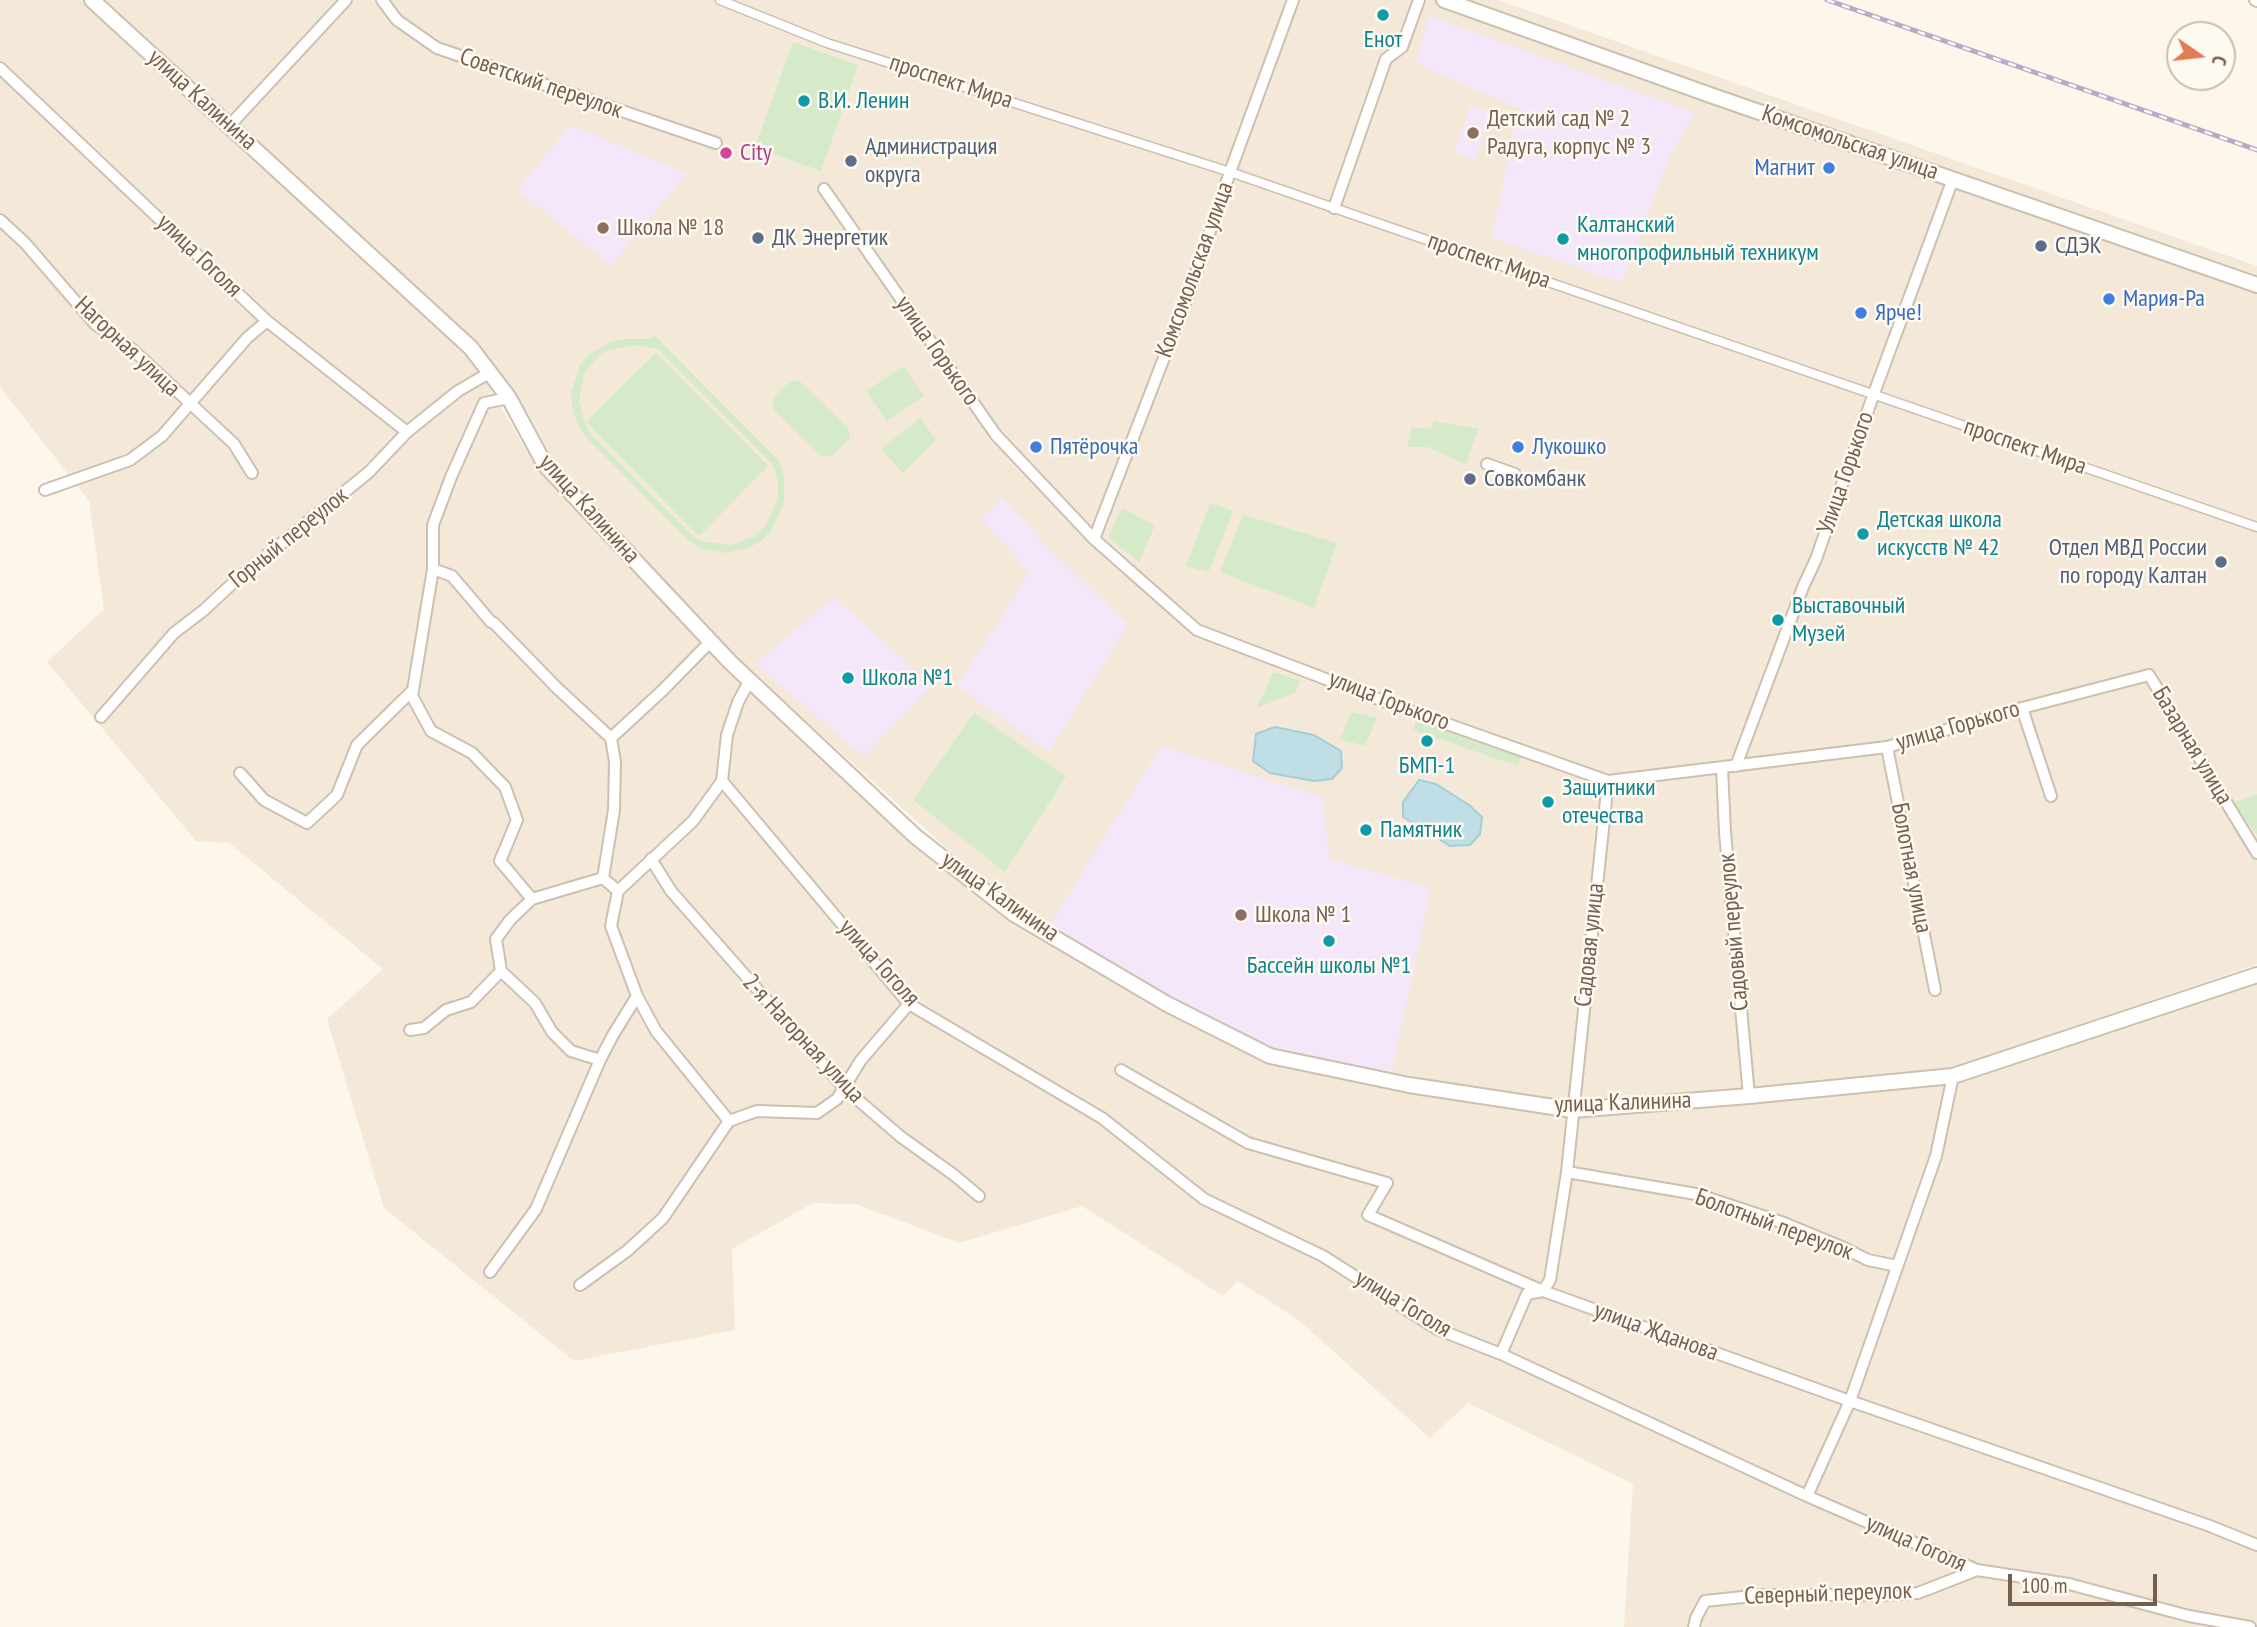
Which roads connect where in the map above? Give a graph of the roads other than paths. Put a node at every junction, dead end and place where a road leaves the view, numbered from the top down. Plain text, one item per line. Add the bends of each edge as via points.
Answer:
1 (346, 0) edge
2 (382, 0) edge
3 (720, 0) edge
4 (1293, 0) edge
5 (1419, 0) edge
6 (1444, 0) edge
7 (94, 1) edge
8 (0, 68) edge
9 (230, 125) junction
10 (716, 143) dead end
11 (1230, 172) junction
12 (1953, 178) junction
13 (824, 189) dead end
14 (1334, 208) junction
15 (0, 220) edge
16 (2257, 285) edge
17 (267, 321) junction
18 (489, 373) junction
19 (1873, 396) junction
20 (509, 398) junction
21 (188, 404) junction
22 (407, 432) junction
23 (1487, 464) dead end
24 (252, 473) dead end
25 (1515, 474) dead end
26 (45, 490) dead end
27 (2257, 527) edge
28 (1094, 539) junction
29 (433, 569) junction
30 (711, 641) junction
31 (2149, 675) joint
32 (750, 680) junction
33 (413, 690) junction
34 (2022, 708) junction
35 (101, 717) dead end
36 (611, 738) junction
37 (1887, 747) junction
38 (1736, 766) junction
39 (1723, 768) junction
40 (240, 773) dead end
41 (1608, 780) junction
42 (722, 781) junction
43 (2051, 796) dead end
44 (2257, 853) edge
45 (650, 859) junction
46 (603, 878) junction
47 (618, 891) junction
48 (532, 900) junction
49 (501, 971) junction
50 (2257, 975) edge
51 (1935, 990) dead end
52 (637, 996) junction
53 (909, 1004) junction
54 (410, 1030) dead end
55 (600, 1060) junction
56 (1121, 1070) dead end
57 (1953, 1076) junction
58 (843, 1087) junction
59 (1749, 1096) junction
60 (1573, 1110) junction
61 (729, 1121) junction
62 (1567, 1172) junction
63 (979, 1196) dead end
64 (1897, 1266) junction
65 (490, 1272) dead end
66 (580, 1285) dead end
67 (1543, 1291) junction
68 (1501, 1354) junction
69 (1850, 1401) junction
70 (1807, 1496) junction
71 (2257, 1545) edge
72 (1977, 1570) junction
73 (1694, 1627) edge
74 (2250, 1627) edge

1 - 9 street
2 - 10 street, Советский переулок via 397,20 437,48
3 - 11 street, проспект Мира via 827,43
4 - 11 street, Комсомольская улица
5 - 14 street via 1402,47 1386,59
6 - 12 street, Комсомольская улица
7 - 9 street, улица Калинина
8 - 17 street, улица Гоголя
9 - 18 street, улица Калинина via 471,348
11 - 14 street, проспект Мира
11 - 28 street, Комсомольская улица via 1189,293
12 - 16 street, Комсомольская улица
12 - 19 street, Улица Горького
13 - 28 street, улица Горького via 996,435
14 - 19 street, проспект Мира
15 - 21 street, Нагорная улица via 96,324 132,349
17 - 21 street
17 - 22 street, улица Гоголя
18 - 20 street, улица Калинина
18 - 22 street, Горный переулок
19 - 27 street, проспект Мира
19 - 38 street, Улица Горького
20 - 29 street via 484,403 433,525
20 - 30 street, улица Калинина via 545,465
21 - 24 street, Нагорная улица via 234,444
21 - 26 street via 162,436 130,460
22 - 35 street, Горный переулок via 369,472 174,633
23 - 25 street
28 - 41 street, улица Горького via 1197,630
29 - 33 street
29 - 36 street via 452,576 538,669
30 - 32 street, улица Калинина
30 - 36 street
31 - 34 street, улица Горького
31 - 44 street, Базарная улица
32 - 42 street via 727,736
32 - 60 street, улица Калинина via 915,836 1014,914 1167,1004 1270,1056 1409,1085
33 - 40 street via 357,745 337,795 307,823 264,800
33 - 48 street via 431,731 472,753 505,787 517,820 499,860
34 - 37 street, улица Горького
34 - 43 street
36 - 46 street via 614,810
37 - 38 street, улица Горького
37 - 51 street, Болотная улица
38 - 39 street, улица Горького
39 - 41 street, улица Горького
39 - 59 street, Садовый переулок
41 - 60 street, Садовая улица
42 - 45 street via 692,821
42 - 53 street, улица Гоголя
45 - 47 street
45 - 58 street, 2-я Нагорная улица via 671,891
46 - 47 street
46 - 48 street
47 - 52 street via 611,926
48 - 49 street via 496,939
49 - 54 street via 471,1002 446,1010 424,1028
49 - 55 street via 535,1003 552,1032 571,1051
50 - 57 street, улица Калинина
52 - 55 street
52 - 61 street via 656,1031
53 - 58 street
53 - 68 street, улица Гоголя via 1102,1118 1204,1199 1323,1256 1437,1329
55 - 65 street via 536,1209
56 - 67 street, улица Жданова via 1248,1143 1387,1184 1368,1215
57 - 59 street, улица Калинина
57 - 64 street via 1936,1156
58 - 61 street via 837,1099 817,1113 757,1111
58 - 63 street, 2-я Нагорная улица
59 - 60 street, улица Калинина
60 - 62 street, Садовая улица
61 - 66 street via 663,1218
62 - 64 street, Болотный переулок via 1696,1194 1784,1223 1868,1260
62 - 67 street, Садовая улица via 1550,1280
64 - 69 street
67 - 68 street via 1527,1294
67 - 69 street, улица Жданова
68 - 70 street, улица Гоголя
69 - 70 street
69 - 71 street, улица Жданова
70 - 72 street, улица Гоголя
72 - 73 street, Северный переулок via 1918,1593 1762,1595 1704,1601
72 - 74 street, улица Гоголя via 2069,1584

